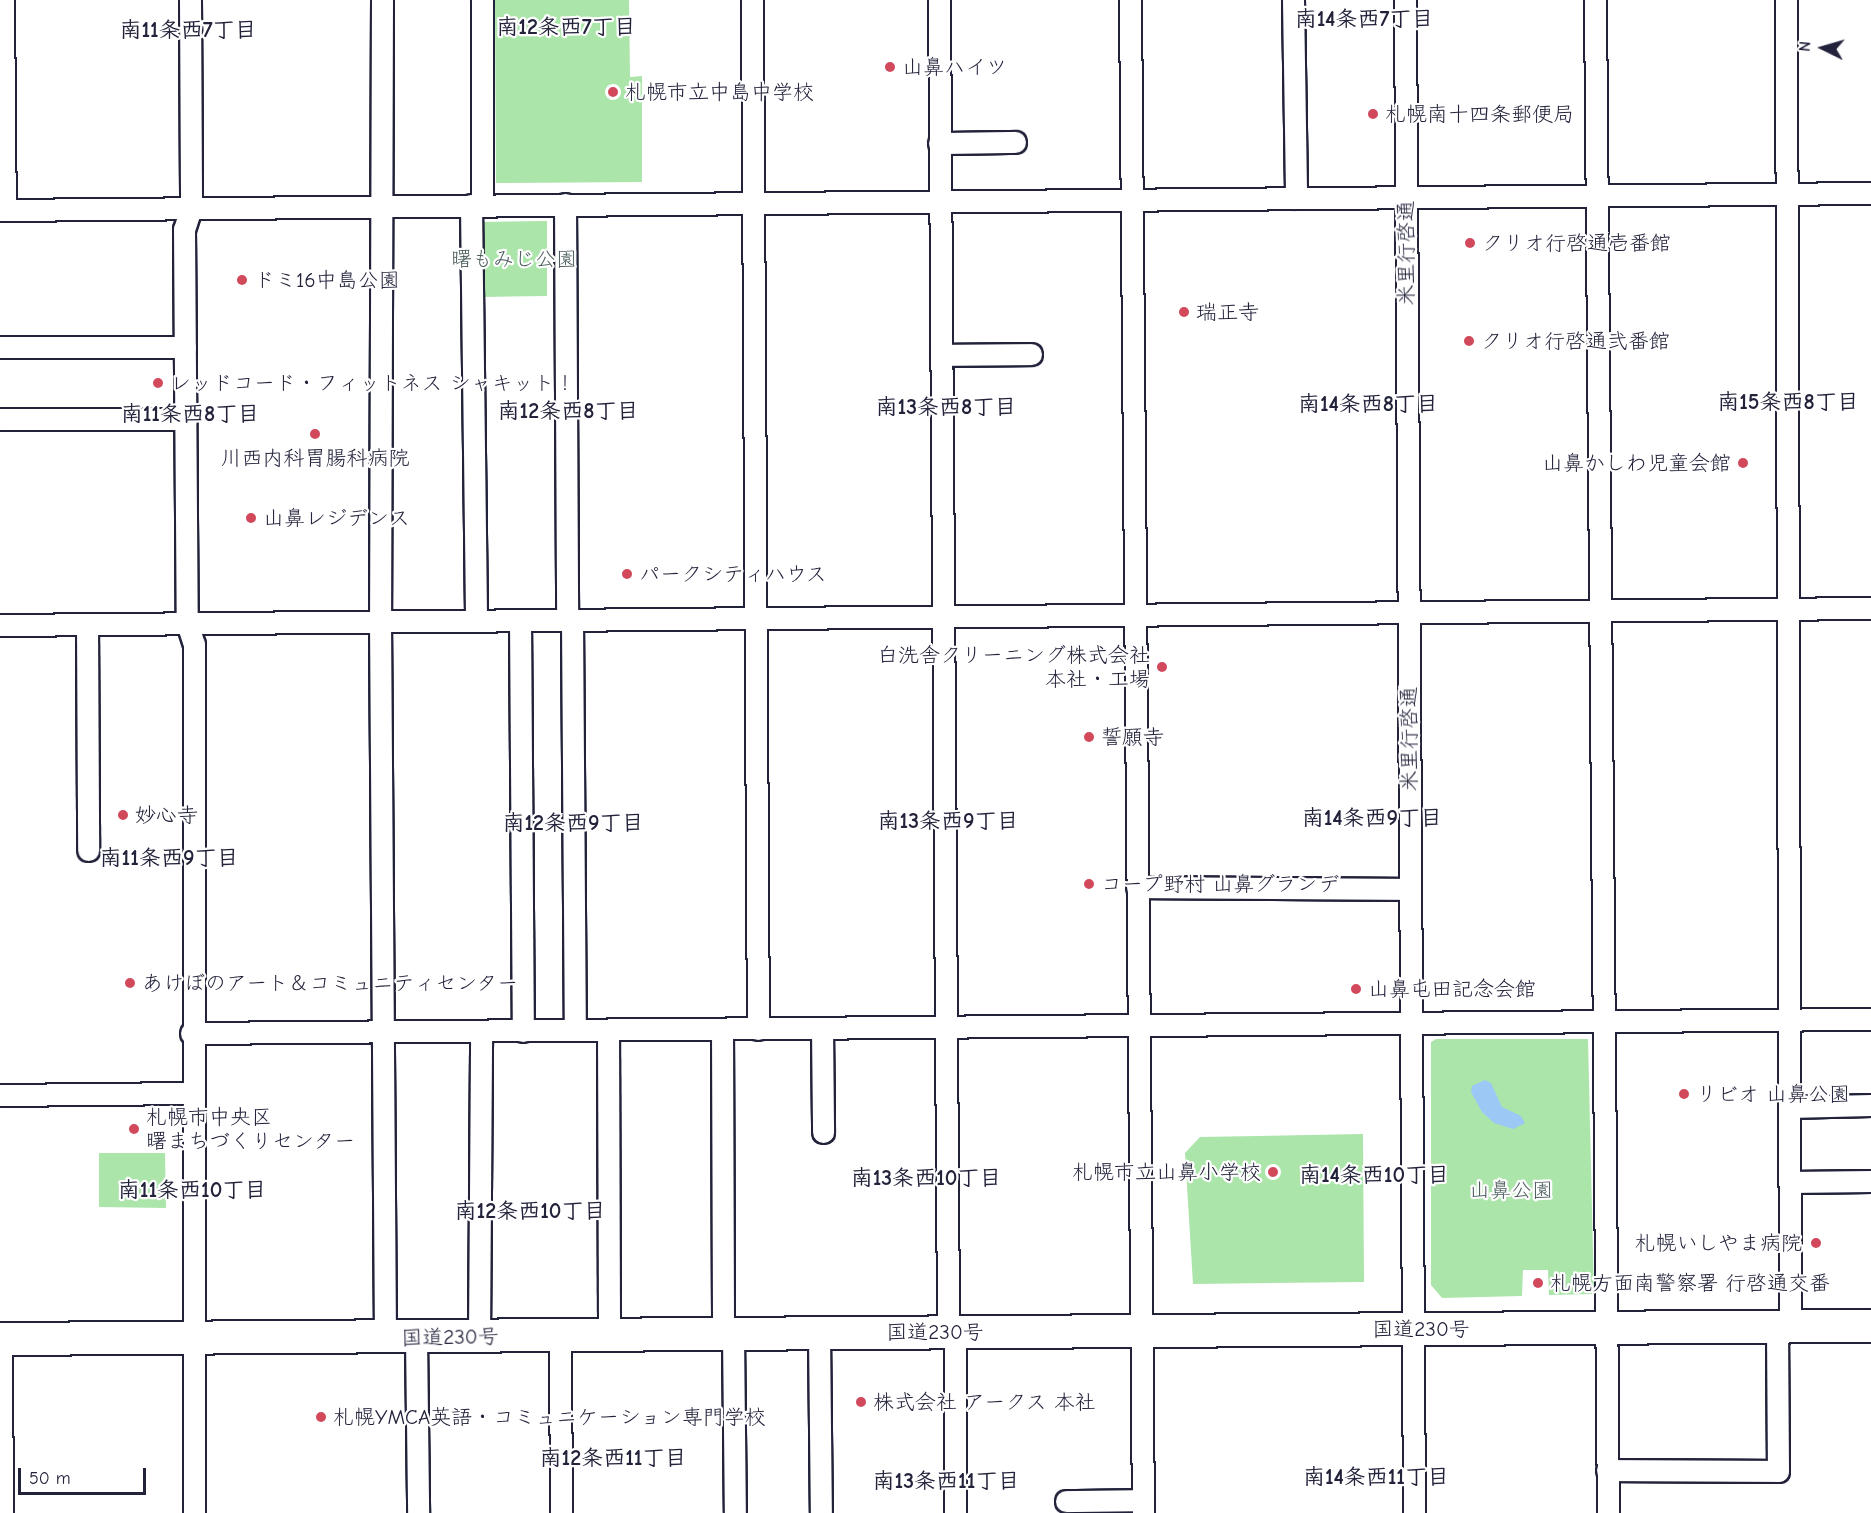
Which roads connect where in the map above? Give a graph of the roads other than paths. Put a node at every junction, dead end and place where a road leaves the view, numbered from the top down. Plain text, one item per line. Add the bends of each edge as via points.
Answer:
1 (3, 0) edge
2 (190, 0) edge
3 (382, 0) edge
4 (482, 0) edge
5 (752, 0) edge
6 (939, 0) edge
7 (1130, 0) edge
8 (1293, 0) edge
9 (1405, 0) edge
10 (1595, 0) edge
11 (1786, 0) edge
12 (2, 42) edge
13 (2, 121) edge
14 (1015, 142) dead end
15 (939, 144) junction
16 (1787, 193) junction
17 (1871, 193) edge
18 (1596, 195) junction
19 (1406, 197) junction
20 (1296, 198) junction
21 (1132, 199) junction
22 (939, 201) junction
23 (753, 203) junction
24 (565, 204) junction
25 (477, 205) junction
26 (382, 206) junction
27 (190, 208) junction
28 (3, 210) edge
29 (0, 347) edge
30 (185, 347) junction
31 (1031, 354) dead end
32 (940, 356) junction
33 (0, 419) edge
34 (186, 420) junction
35 (1871, 608) edge
36 (1789, 609) junction
37 (1602, 610) junction
38 (1408, 612) junction
39 (1135, 615) junction
40 (944, 616) junction
41 (756, 618) junction
42 (520, 620) junction
43 (570, 620) junction
44 (380, 621) junction
45 (476, 621) junction
46 (187, 623) junction
47 (87, 624) junction
48 (0, 625) edge
49 (88, 850) dead end
50 (1137, 887) junction
51 (1408, 889) junction
52 (1871, 1018) edge
53 (1789, 1019) junction
54 (1604, 1021) junction
55 (1412, 1023) junction
56 (1137, 1025) junction
57 (946, 1027) junction
58 (822, 1028) junction
59 (723, 1029) junction
60 (758, 1029) junction
61 (575, 1030) junction
62 (608, 1030) junction
63 (481, 1031) junction
64 (523, 1031) junction
65 (383, 1032) junction
66 (191, 1033) junction
67 (191, 1094) junction
68 (0, 1095) edge
69 (1871, 1105) edge
70 (1789, 1107) junction
71 (823, 1132) dead end
72 (1871, 1181) edge
73 (1790, 1182) junction
74 (1871, 1326) edge
75 (1783, 1327) junction
76 (1606, 1328) junction
77 (1413, 1330) junction
78 (1141, 1331) junction
79 (951, 1332) junction
80 (819, 1333) junction
81 (728, 1334) junction
82 (609, 1335) junction
83 (479, 1336) junction
84 (560, 1336) junction
85 (416, 1337) junction
86 (193, 1338) junction
87 (384, 1338) junction
88 (1, 1339) edge
89 (1607, 1470) junction
90 (1066, 1501) dead end
91 (1143, 1506) edge
92 (2, 1513) edge
93 (194, 1513) edge
94 (418, 1513) edge
95 (561, 1513) edge
96 (735, 1513) edge
97 (821, 1513) edge
98 (955, 1513) edge
99 (1414, 1513) edge
100 (1608, 1513) edge

1 - 12 street
2 - 27 street
3 - 26 street
4 - 25 street
5 - 23 street
6 - 15 street
7 - 21 street
8 - 20 street
9 - 19 street, 米里行啓通
10 - 18 street
11 - 16 street
12 - 13 street
13 - 28 street
14 - 15 street
15 - 22 street
16 - 17 street
16 - 18 street
16 - 36 street
18 - 19 street
18 - 37 street
19 - 20 street
19 - 38 street, 米里行啓通
20 - 21 street
21 - 22 street
21 - 39 street
22 - 23 street
22 - 32 street
23 - 24 street
23 - 41 street
24 - 25 street
24 - 43 street
25 - 26 street
25 - 45 street
26 - 27 street
26 - 44 street
27 - 28 street
27 - 30 street via 184,229
29 - 30 street
30 - 34 street
31 - 32 street
32 - 40 street
33 - 34 street
34 - 46 street
35 - 36 street
36 - 37 street
36 - 53 street
37 - 38 street
37 - 54 street
38 - 39 street
38 - 51 street, 米里行啓通
39 - 40 street
39 - 50 street
40 - 41 street
40 - 57 street
41 - 43 street
41 - 60 street
42 - 43 street
42 - 45 street
42 - 64 street
43 - 61 street
44 - 45 street
44 - 46 street
44 - 65 street
46 - 47 street
46 - 66 street via 194,644
47 - 48 street
47 - 49 street
50 - 51 street
50 - 56 street
51 - 55 street, 米里行啓通
52 - 53 street
53 - 54 street
53 - 70 street
54 - 55 street
54 - 76 street
55 - 56 street
55 - 77 street, 米里行啓通
56 - 57 street
56 - 78 street
57 - 58 street
57 - 79 street
58 - 60 street
58 - 71 street
59 - 60 street
59 - 62 street
59 - 81 street
61 - 62 street
61 - 64 street
62 - 82 street
63 - 64 street
63 - 65 street
63 - 83 street
65 - 66 street
65 - 87 street
66 - 67 street
67 - 68 street
67 - 86 street
69 - 70 street
70 - 73 street
72 - 73 street
73 - 75 street
74 - 75 highway, 国道230号
75 - 76 highway, 国道230号
75 - 89 street via 1778,1471
76 - 77 highway, 国道230号
76 - 89 street
77 - 78 highway, 国道230号
77 - 99 street, 米里行啓通
78 - 79 highway, 国道230号
78 - 91 street
79 - 80 highway, 国道230号
79 - 98 street
80 - 81 highway, 国道230号
80 - 97 street
81 - 82 highway, 国道230号
81 - 96 street
82 - 84 highway, 国道230号
83 - 84 highway, 国道230号
83 - 85 highway, 国道230号
84 - 95 street
85 - 87 highway, 国道230号
85 - 94 street
86 - 87 highway, 国道230号
86 - 88 highway, 国道230号
86 - 93 street
88 - 92 street
89 - 100 street
90 - 91 street

